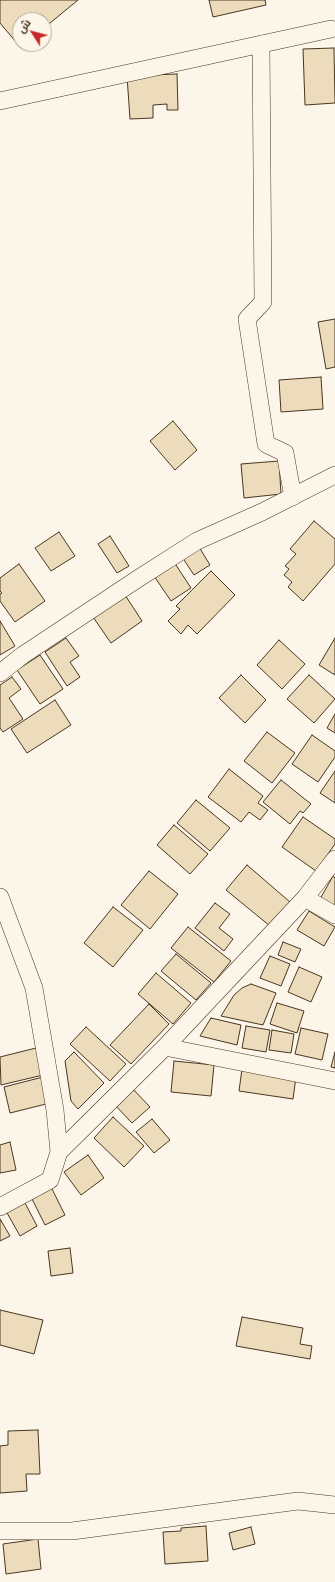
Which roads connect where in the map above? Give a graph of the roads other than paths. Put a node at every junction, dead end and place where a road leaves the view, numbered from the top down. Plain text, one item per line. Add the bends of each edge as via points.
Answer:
1 (331, 29) dead end
2 (261, 44) junction
3 (0, 101) edge
4 (335, 475) edge
5 (293, 497) junction
6 (0, 673) edge
7 (335, 859) edge
8 (0, 898) edge
9 (305, 898) junction
10 (335, 915) edge
11 (165, 1047) junction
12 (335, 1080) edge
13 (59, 1152) junction
14 (0, 1207) edge
15 (335, 1505) edge
16 (0, 1531) edge

1 - 2 street
2 - 3 street
2 - 5 street via 264,302 247,319 266,444 285,453
4 - 5 street
5 - 6 street via 197,542 132,582
7 - 9 street
8 - 13 street via 34,988 55,1110
9 - 10 street
9 - 11 street
11 - 12 street
11 - 13 street
13 - 14 street via 50,1180
15 - 16 street via 298,1501 72,1531

